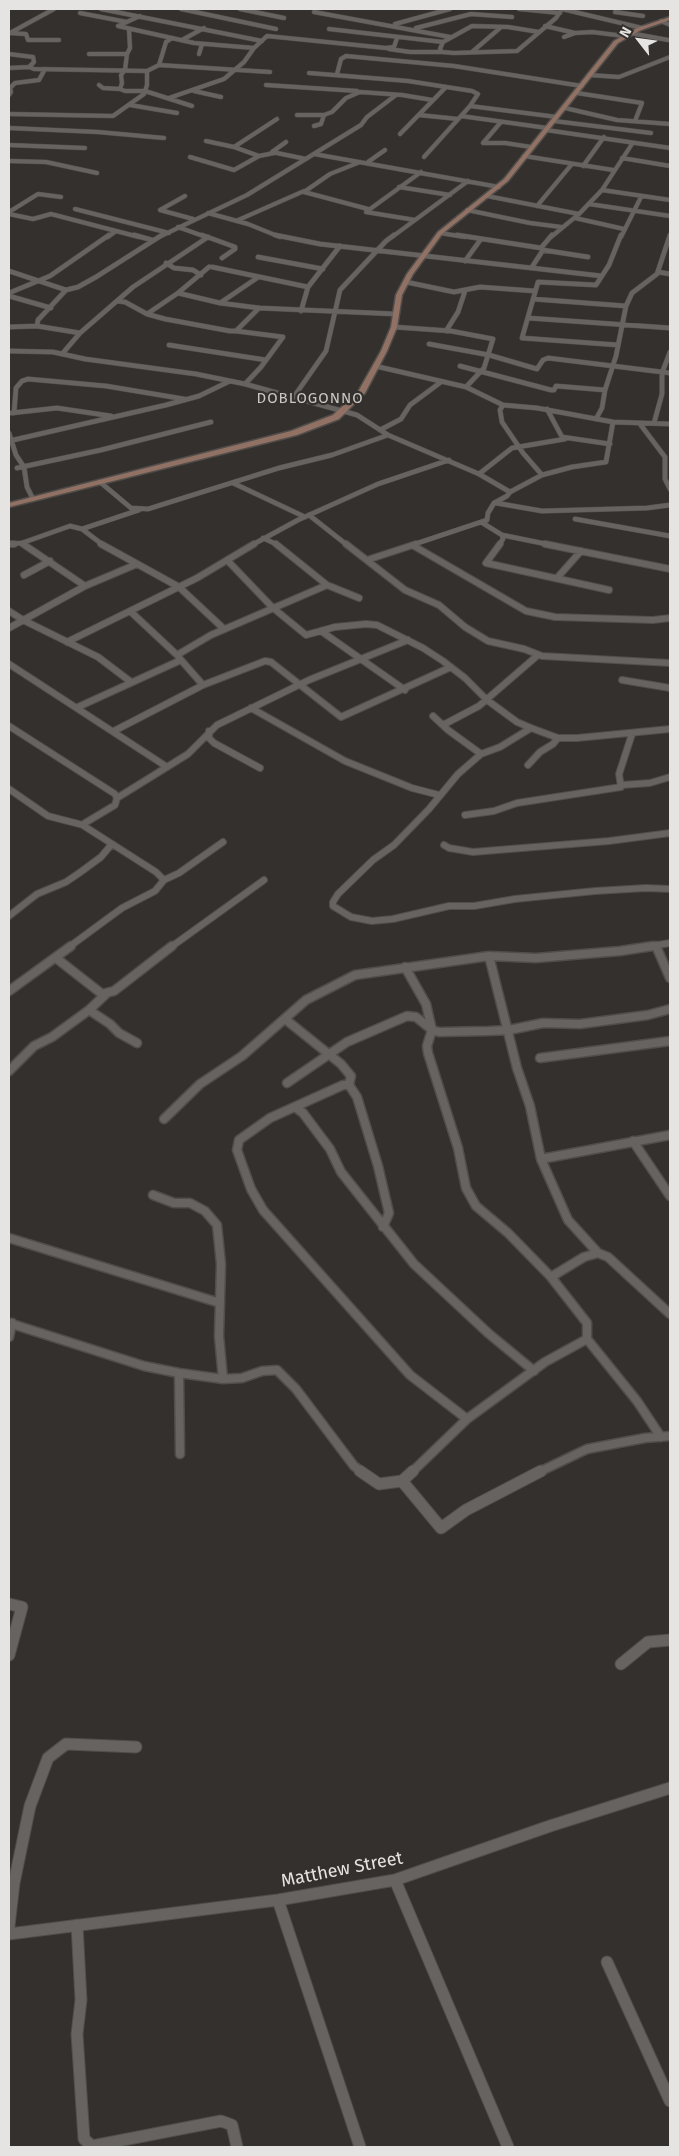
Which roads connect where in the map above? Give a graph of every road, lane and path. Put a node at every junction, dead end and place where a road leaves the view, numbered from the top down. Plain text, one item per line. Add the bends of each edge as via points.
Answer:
1 (54, 9) edge
2 (101, 9) edge
3 (181, 9) edge
4 (213, 9) edge
5 (240, 9) edge
6 (450, 9) edge
7 (519, 9) edge
8 (561, 10) edge
9 (614, 10) edge
10 (135, 11) dead end
11 (538, 11) junction
12 (118, 12) junction
13 (314, 12) dead end
14 (80, 13) dead end
15 (522, 13) dead end
16 (130, 14) junction
17 (205, 14) junction
18 (140, 16) junction
19 (643, 16) dead end
20 (284, 18) dead end
21 (603, 18) junction
22 (670, 18) edge
23 (110, 19) junction
24 (661, 21) junction
25 (127, 22) junction
26 (393, 25) junction
27 (670, 25) edge
28 (545, 26) junction
29 (508, 27) junction
30 (204, 28) junction
31 (500, 28) junction
32 (642, 28) junction
33 (276, 29) dead end
34 (329, 29) dead end
35 (414, 29) junction
36 (128, 30) junction
37 (539, 32) junction
38 (10, 33) edge
39 (575, 33) junction
40 (232, 34) junction
41 (255, 34) dead end
42 (627, 34) junction
43 (262, 35) dead end
44 (267, 36) junction
45 (450, 37) junction
46 (564, 37) dead end
47 (172, 38) junction
48 (397, 38) junction
49 (60, 40) dead end
50 (182, 40) junction
51 (668, 40) dead end
52 (262, 41) junction
53 (443, 42) junction
54 (202, 44) junction
55 (254, 48) junction
56 (386, 48) junction
57 (442, 52) junction
58 (472, 52) junction
59 (9, 54) edge
60 (88, 54) dead end
61 (127, 54) junction
62 (199, 54) dead end
63 (670, 57) edge
64 (662, 60) junction
65 (670, 62) edge
66 (159, 65) junction
67 (29, 67) junction
68 (9, 68) edge
69 (44, 69) junction
70 (236, 69) junction
71 (125, 70) junction
72 (147, 70) junction
73 (270, 72) dead end
74 (309, 73) dead end
75 (337, 74) junction
76 (411, 75) dead end
77 (589, 75) junction
78 (408, 81) junction
79 (9, 82) edge
80 (16, 82) junction
81 (99, 85) dead end
82 (266, 85) dead end
83 (582, 86) junction
84 (446, 87) junction
85 (120, 88) junction
86 (145, 91) junction
87 (192, 91) junction
88 (360, 92) junction
89 (577, 93) junction
90 (396, 94) junction
91 (9, 95) edge
92 (221, 97) dead end
93 (169, 98) junction
94 (432, 100) junction
95 (130, 105) junction
96 (192, 106) dead end
97 (470, 106) junction
98 (565, 108) junction
99 (177, 113) dead end
100 (9, 114) edge
101 (297, 114) dead end
102 (324, 115) junction
103 (419, 115) junction
104 (460, 118) junction
105 (277, 119) dead end
106 (555, 119) junction
107 (617, 120) junction
108 (635, 121) junction
109 (501, 122) junction
110 (670, 124) edge
111 (314, 126) dead end
112 (9, 128) edge
113 (547, 129) junction
114 (610, 129) junction
115 (400, 134) dead end
116 (651, 134) dead end
117 (164, 138) dead end
118 (603, 139) junction
119 (206, 141) dead end
120 (286, 142) dead end
121 (632, 144) junction
122 (9, 145) edge
123 (234, 147) junction
124 (531, 147) junction
125 (85, 148) dead end
126 (670, 148) edge
127 (385, 150) dead end
128 (274, 153) junction
129 (314, 154) junction
130 (259, 156) junction
131 (524, 156) junction
132 (190, 157) dead end
133 (424, 157) dead end
134 (306, 158) junction
135 (622, 158) junction
136 (9, 161) edge
137 (362, 161) junction
138 (368, 162) junction
139 (572, 164) junction
140 (583, 166) junction
141 (670, 166) edge
142 (613, 170) junction
143 (421, 172) junction
144 (97, 173) dead end
145 (468, 181) junction
146 (400, 187) junction
147 (498, 187) junction
148 (602, 190) junction
149 (304, 191) junction
150 (450, 195) junction
151 (185, 196) dead end
152 (487, 196) junction
153 (61, 197) dead end
154 (641, 197) junction
155 (670, 198) edge
156 (589, 204) junction
157 (537, 206) junction
158 (75, 209) dead end
159 (368, 209) junction
160 (467, 210) junction
161 (633, 212) junction
162 (9, 213) edge
163 (208, 213) junction
164 (580, 214) junction
165 (670, 216) edge
166 (575, 218) junction
167 (193, 219) junction
168 (416, 220) junction
169 (236, 221) junction
170 (178, 227) junction
171 (561, 227) junction
172 (624, 229) junction
173 (116, 231) junction
174 (168, 233) junction
175 (440, 233) junction
176 (670, 235) edge
177 (208, 237) junction
178 (480, 239) junction
179 (152, 240) junction
180 (340, 246) junction
181 (376, 249) junction
182 (542, 249) junction
183 (425, 254) junction
184 (258, 257) dead end
185 (588, 257) dead end
186 (222, 258) dead end
187 (465, 261) junction
188 (166, 264) junction
189 (532, 267) junction
190 (322, 269) junction
191 (9, 271) edge
192 (658, 272) junction
193 (201, 274) junction
194 (670, 274) edge
195 (602, 276) junction
196 (257, 278) junction
197 (34, 281) junction
198 (406, 282) junction
199 (308, 287) junction
200 (66, 290) junction
201 (465, 290) junction
202 (535, 291) junction
203 (9, 294) edge
204 (178, 294) junction
205 (15, 298) junction
206 (533, 299) junction
207 (117, 300) junction
208 (9, 301) edge
209 (220, 303) junction
210 (626, 306) junction
211 (51, 308) junction
212 (259, 308) junction
213 (301, 311) junction
214 (334, 312) junction
215 (147, 314) junction
216 (396, 314) junction
217 (528, 318) junction
218 (622, 324) junction
219 (38, 326) junction
220 (394, 326) junction
221 (9, 327) edge
222 (670, 328) edge
223 (236, 331) junction
224 (446, 331) junction
225 (80, 333) junction
226 (429, 344) dead end
227 (168, 345) dead end
228 (618, 345) junction
229 (9, 351) edge
230 (670, 352) edge
231 (62, 354) junction
232 (489, 355) junction
233 (266, 360) junction
234 (375, 366) junction
235 (460, 366) dead end
236 (612, 367) junction
237 (481, 372) junction
238 (662, 373) junction
239 (670, 373) edge
240 (230, 381) junction
241 (441, 382) junction
242 (245, 384) junction
243 (466, 387) junction
244 (605, 390) junction
245 (293, 398) junction
246 (188, 399) junction
247 (503, 405) junction
248 (547, 409) junction
249 (344, 411) junction
250 (11, 413) edge
251 (115, 417) junction
252 (596, 419) junction
253 (211, 422) dead end
254 (613, 422) junction
255 (654, 423) junction
256 (640, 424) junction
257 (670, 424) edge
258 (380, 430) junction
259 (9, 433) edge
260 (388, 435) junction
261 (565, 439) junction
262 (10, 440) edge
263 (610, 444) junction
264 (519, 447) junction
265 (449, 460) junction
266 (24, 467) junction
267 (17, 468) dead end
268 (9, 470) edge
269 (479, 474) junction
270 (542, 475) junction
271 (100, 482) junction
272 (233, 483) junction
273 (670, 489) edge
274 (510, 492) junction
275 (34, 499) junction
276 (496, 502) junction
277 (9, 505) edge
278 (670, 505) edge
279 (139, 510) junction
280 (306, 516) junction
281 (575, 519) dead end
282 (481, 522) junction
283 (82, 529) junction
284 (502, 535) junction
285 (670, 536) edge
286 (263, 538) junction
287 (22, 543) junction
288 (9, 544) edge
289 (414, 546) junction
290 (582, 551) junction
291 (227, 560) junction
292 (367, 560) junction
293 (50, 561) junction
294 (137, 564) junction
295 (670, 569) edge
296 (24, 575) dead end
297 (557, 578) junction
298 (85, 586) junction
299 (178, 586) junction
300 (327, 586) junction
301 (609, 590) dead end
302 (359, 598) dead end
303 (272, 607) junction
304 (9, 611) edge
305 (130, 611) junction
306 (670, 618) edge
307 (23, 620) junction
308 (9, 628) edge
309 (224, 629) junction
310 (321, 631) junction
311 (408, 640) junction
312 (67, 642) junction
313 (538, 655) junction
314 (179, 658) junction
315 (360, 658) junction
316 (670, 663) edge
317 (9, 664) edge
318 (450, 667) junction
319 (622, 680) dead end
320 (132, 682) junction
321 (203, 685) junction
322 (299, 686) junction
323 (670, 688) edge
324 (405, 690) junction
325 (487, 700) junction
326 (78, 707) junction
327 (251, 708) junction
328 (433, 716) dead end
329 (443, 725) junction
330 (9, 726) edge
331 (531, 728) junction
332 (670, 729) edge
333 (114, 731) junction
334 (209, 731) junction
335 (632, 734) junction
336 (558, 738) junction
337 (481, 754) junction
338 (528, 765) dead end
339 (167, 767) junction
340 (260, 768) dead end
341 (670, 777) edge
342 (622, 785) junction
343 (9, 790) edge
344 (439, 795) junction
345 (117, 798) junction
346 (465, 815) dead end
347 (83, 825) dead end
348 (670, 833) edge
349 (223, 842) dead end
350 (444, 845) dead end
351 (111, 846) junction
352 (164, 880) junction
353 (264, 880) dead end
354 (670, 889) edge
355 (9, 916) edge
356 (670, 943) edge
357 (656, 945) junction
358 (489, 956) junction
359 (56, 958) junction
360 (405, 967) junction
361 (670, 978) edge
362 (9, 991) edge
363 (107, 993) junction
364 (670, 1009) edge
365 (89, 1010) junction
366 (285, 1019) junction
367 (432, 1030) junction
368 (509, 1030) junction
369 (670, 1041) edge
370 (137, 1043) dead end
371 (330, 1055) junction
372 (540, 1058) dead end
373 (9, 1071) edge
374 (287, 1083) dead end
375 (349, 1085) junction
376 (294, 1106) junction
377 (164, 1119) dead end
378 (670, 1135) edge
379 (633, 1141) junction
380 (541, 1159) junction
381 (153, 1195) dead end
382 (670, 1196) edge
383 (384, 1227) junction
384 (9, 1238) edge
385 (598, 1253) junction
386 (551, 1276) junction
387 (220, 1303) junction
388 (670, 1314) edge
389 (10, 1323) edge
390 (9, 1337) edge
391 (587, 1339) junction
392 (534, 1371) junction
393 (179, 1373) junction
394 (223, 1378) junction
395 (466, 1419) junction
396 (666, 1436) edge
397 (180, 1454) dead end
398 (402, 1481) junction
399 (9, 1604) edge
400 (670, 1640) edge
401 (9, 1655) edge
402 (621, 1664) dead end
403 (136, 1747) dead end
404 (670, 1788) edge
405 (395, 1880) junction
406 (278, 1900) junction
407 (77, 1925) junction
408 (9, 1926) edge
409 (9, 1934) edge
410 (607, 1962) dead end
411 (670, 2101) edge
412 (237, 2147) edge
413 (360, 2147) edge
414 (508, 2147) edge

1 - 38 street
2 - 12 street
3 - 17 street
4 - 17 street
5 - 20 street
6 - 26 street
7 - 11 street
8 - 11 street
8 - 21 street
8 - 28 street
9 - 19 street
9 - 21 street
10 - 16 street
11 - 15 street
12 - 16 street
12 - 23 street
13 - 26 street
14 - 23 street
16 - 18 street
17 - 33 street
18 - 25 street
18 - 30 street
21 - 32 street
22 - 24 street
23 - 25 street
24 - 27 street
24 - 32 street
25 - 36 street via 118,26
26 - 35 street
28 - 37 street
28 - 39 street
29 - 31 street
29 - 35 street via 513,16 471,14
29 - 37 street
30 - 40 street
30 - 50 street
31 - 45 street via 472,26
31 - 58 street
32 - 42 street
34 - 48 street
35 - 45 street
36 - 47 street
36 - 61 street via 130,48
37 - 58 street via 517,51
38 - 49 street via 26,34 28,40
39 - 42 street
39 - 46 street
40 - 41 street
40 - 52 street
42 - 51 street
42 - 77 street via 616,42
43 - 44 street
44 - 52 street
44 - 56 street
45 - 53 street
47 - 50 street
47 - 66 street via 166,42
48 - 53 street
48 - 56 street via 394,47
50 - 54 street
52 - 55 street
53 - 57 street
54 - 55 street
54 - 62 street
55 - 70 street
56 - 57 street
57 - 58 street
59 - 67 street via 33,58 34,62
60 - 61 street
61 - 71 street
63 - 64 street
64 - 65 street
64 - 77 street via 619,77
66 - 70 street
66 - 72 street
67 - 68 street
67 - 69 street
69 - 71 street
69 - 80 street via 38,80
70 - 73 street
70 - 87 street via 220,81
71 - 72 street
71 - 85 street
72 - 86 street
74 - 75 street
75 - 78 street
75 - 83 street via 341,59 346,56 454,66
76 - 78 street
77 - 83 street
78 - 84 street
79 - 80 street
80 - 91 street
81 - 85 street
82 - 88 street
83 - 89 street
84 - 94 street
84 - 97 street via 478,94
85 - 86 street
86 - 93 street
86 - 95 street
87 - 92 street
87 - 93 street
88 - 90 street
88 - 102 street
89 - 98 street
89 - 108 street via 642,103
90 - 94 street
90 - 129 street via 361,125
93 - 96 street
94 - 103 street
95 - 99 street
95 - 100 street via 108,117
97 - 104 street
97 - 106 street
98 - 106 street
98 - 107 street
101 - 102 street
102 - 111 street via 321,124
103 - 104 street
103 - 115 street
104 - 109 street
104 - 133 street
105 - 123 street
106 - 113 street
106 - 114 street
107 - 108 street
107 - 114 street
108 - 110 street
109 - 113 street
109 - 124 street via 483,143
112 - 117 street
113 - 118 street
113 - 124 street
114 - 116 street
114 - 118 street
118 - 121 street
118 - 140 street
119 - 123 street
120 - 128 street via 272,151
121 - 126 street
121 - 135 street
122 - 125 street
123 - 130 street
124 - 131 street
127 - 138 street
128 - 130 street
128 - 134 street
129 - 134 street
129 - 137 street
130 - 132 street via 234,170
131 - 139 street
131 - 147 street
134 - 163 street via 247,195
135 - 141 street
135 - 142 street
136 - 144 street via 46,162
137 - 138 street
137 - 149 street via 337,171
138 - 143 street
139 - 140 street
139 - 157 street
140 - 142 street
142 - 148 street
143 - 145 street
143 - 146 street
145 - 147 street
145 - 150 street
146 - 150 street
146 - 159 street
147 - 152 street
148 - 154 street
148 - 156 street
149 - 159 street
149 - 169 street
150 - 168 street
151 - 167 street via 160,210
152 - 157 street
152 - 160 street
153 - 162 street via 38,194
154 - 155 street
154 - 161 street
156 - 161 street
156 - 164 street
157 - 164 street
158 - 174 street
159 - 168 street via 366,212 371,214
160 - 171 street
160 - 175 street
161 - 165 street
161 - 172 street
162 - 173 street via 33,219 51,214
163 - 167 street
163 - 169 street
164 - 166 street
166 - 171 street
166 - 172 street
167 - 170 street
168 - 181 street
169 - 180 street via 276,236
170 - 174 street
170 - 177 street
171 - 182 street
172 - 195 street
173 - 179 street
173 - 197 street via 50,276
174 - 179 street
175 - 178 street
175 - 183 street
176 - 192 street
177 - 186 street via 234,247
177 - 188 street
178 - 182 street
178 - 187 street
179 - 200 street via 96,277
180 - 181 street
180 - 190 street
181 - 183 street
181 - 214 street via 340,290
182 - 185 street
182 - 189 street
183 - 187 street
183 - 198 street
184 - 190 street
187 - 189 street
188 - 193 street
188 - 207 street
189 - 195 street
190 - 199 street
191 - 197 street
192 - 194 street
192 - 210 street via 632,293
193 - 196 street via 211,267
193 - 204 street
195 - 202 street via 593,286 538,282
196 - 199 street
196 - 209 street
197 - 200 street
197 - 203 street
198 - 201 street via 454,292
198 - 216 street via 399,295
199 - 213 street
200 - 211 street
201 - 202 street via 480,287
201 - 224 street via 458,312
202 - 206 street
203 - 205 street
204 - 209 street
204 - 215 street
205 - 208 street
205 - 211 street
206 - 210 street
206 - 217 street
207 - 215 street
207 - 225 street
209 - 212 street
210 - 218 street
211 - 219 street via 38,320
212 - 213 street
212 - 223 street
213 - 214 street
214 - 216 street
214 - 245 street via 326,351
215 - 223 street via 179,323
216 - 220 street
217 - 218 street
217 - 228 street via 522,338
218 - 222 street
218 - 228 street
219 - 221 street
219 - 225 street
220 - 224 street
220 - 234 street via 391,339
223 - 233 street via 283,337
224 - 232 street via 492,338
225 - 231 street
226 - 232 street
227 - 233 street
228 - 236 street
229 - 231 street
230 - 238 street
231 - 240 street
232 - 236 street via 537,369 548,358
232 - 237 street
233 - 242 street
234 - 241 street
234 - 249 street via 361,393
235 - 237 street
236 - 238 street
236 - 244 street
237 - 243 street
237 - 244 street via 551,390 556,386
238 - 239 street
238 - 255 street via 662,394
240 - 242 street
240 - 246 street
241 - 243 street
241 - 258 street via 410,405 401,419
242 - 245 street
243 - 247 street
244 - 252 street
245 - 249 street
246 - 250 street via 28,379 22,380 16,388
246 - 251 street
247 - 248 street
247 - 264 street via 500,416
248 - 252 street
248 - 261 street
249 - 258 street via 357,415
249 - 271 street via 325,423 294,433
250 - 251 street via 56,408
251 - 262 street
252 - 254 street
253 - 266 street
254 - 256 street
254 - 263 street
255 - 256 street
255 - 257 street
256 - 273 street via 665,456 665,479
258 - 260 street
259 - 262 street
260 - 265 street
260 - 272 street via 332,455 294,463
261 - 263 street
261 - 264 street
262 - 266 street
263 - 270 street via 606,462
264 - 269 street via 512,448
264 - 270 street
265 - 269 street
265 - 280 street via 378,484
266 - 267 street
266 - 268 street
266 - 275 street via 27,487
269 - 274 street
270 - 274 street
271 - 275 street
271 - 279 street via 128,506
272 - 279 street
272 - 280 street
274 - 276 street
275 - 277 street
276 - 278 street via 542,511
276 - 282 street via 490,507 487,520
279 - 283 street
280 - 286 street
280 - 292 street
281 - 285 street
282 - 284 street
282 - 289 street
283 - 287 street via 70,526
283 - 294 street
284 - 290 street
284 - 297 street via 502,541 486,563
286 - 291 street
286 - 300 street via 274,542
287 - 288 street
287 - 293 street
289 - 292 street
289 - 306 street via 478,585 534,613 556,617
290 - 295 street
290 - 297 street
291 - 299 street
291 - 303 street
292 - 313 street via 406,590 439,605 478,636
293 - 296 street
293 - 298 street
294 - 298 street
294 - 299 street
297 - 301 street
298 - 307 street
299 - 305 street
299 - 309 street
300 - 302 street
300 - 303 street
303 - 309 street
303 - 310 street via 306,635
304 - 307 street
305 - 312 street
305 - 314 street
307 - 308 street
307 - 312 street
309 - 314 street
310 - 311 street via 358,624 377,625
310 - 315 street
311 - 315 street
311 - 318 street
312 - 320 street via 98,657
313 - 316 street
313 - 325 street
314 - 320 street
314 - 321 street
315 - 322 street
315 - 324 street
317 - 326 street
318 - 324 street
318 - 325 street
319 - 323 street
320 - 326 street
321 - 322 street via 268,661
321 - 333 street
322 - 324 street via 341,717
322 - 327 street
325 - 329 street
325 - 331 street
326 - 333 street
327 - 334 street
327 - 344 street via 345,761 412,788
328 - 329 street
329 - 337 street
330 - 345 street
331 - 336 street
331 - 337 street via 500,748
332 - 335 street
333 - 339 street
334 - 339 street via 188,754
334 - 340 street via 209,738 214,743
335 - 336 street
335 - 342 street via 619,774
336 - 338 street
337 - 344 street
339 - 345 street
341 - 342 street via 650,783
342 - 346 street
343 - 347 street via 48,816
344 - 354 street via 416,823 338,894 333,906 351,917 372,921 450,906 474,906 515,899 603,890
345 - 351 street via 115,805 85,822 84,826
348 - 350 street via 609,842 473,852
349 - 352 street via 179,874
351 - 352 street
351 - 355 street via 66,882 37,894
352 - 359 street via 155,891 122,908
353 - 363 street
356 - 357 street
357 - 358 street via 536,958
357 - 361 street
358 - 360 street
358 - 368 street
359 - 362 street
359 - 363 street via 96,991
360 - 366 street via 342,980 306,1000
360 - 367 street via 426,1004
363 - 365 street
364 - 368 street via 580,1024 543,1023
365 - 370 street
365 - 373 street via 34,1046
366 - 371 street
366 - 377 street via 242,1056 200,1084
367 - 368 street
367 - 371 street via 416,1017 406,1016 347,1042
367 - 386 street via 426,1046 458,1148 466,1188 476,1206 508,1232
368 - 380 street
369 - 372 street
371 - 374 street
371 - 375 street via 351,1076
375 - 376 street
375 - 383 street via 357,1097 378,1166 389,1213
376 - 383 street via 330,1149 341,1172
376 - 395 street via 239,1140 237,1150 251,1189 263,1210 410,1375
378 - 379 street
379 - 380 street
379 - 382 street
380 - 385 street via 568,1220
381 - 387 street via 174,1203 190,1203 204,1211 217,1225 222,1264
383 - 392 street via 414,1264
384 - 387 street
385 - 386 street via 584,1257
385 - 388 street via 608,1257
386 - 391 street via 587,1323
387 - 394 street
389 - 390 street
389 - 393 street via 144,1366
391 - 392 street
391 - 396 street
392 - 395 street
393 - 394 street
393 - 397 street
394 - 398 street via 242,1378 277,1370 296,1389 354,1466 379,1484
395 - 398 street
396 - 398 street via 587,1449 466,1510 441,1528
399 - 401 street via 22,1607
400 - 402 street via 648,1642
403 - 408 street via 66,1744 48,1758 30,1806
404 - 405 street, Matthew Street
405 - 406 street, Matthew Street
405 - 414 street
406 - 407 street, Matthew Street
406 - 413 street
407 - 409 street, Matthew Street
407 - 412 street via 81,2000 77,2034 84,2139 92,2146 221,2121 232,2125
410 - 411 street

